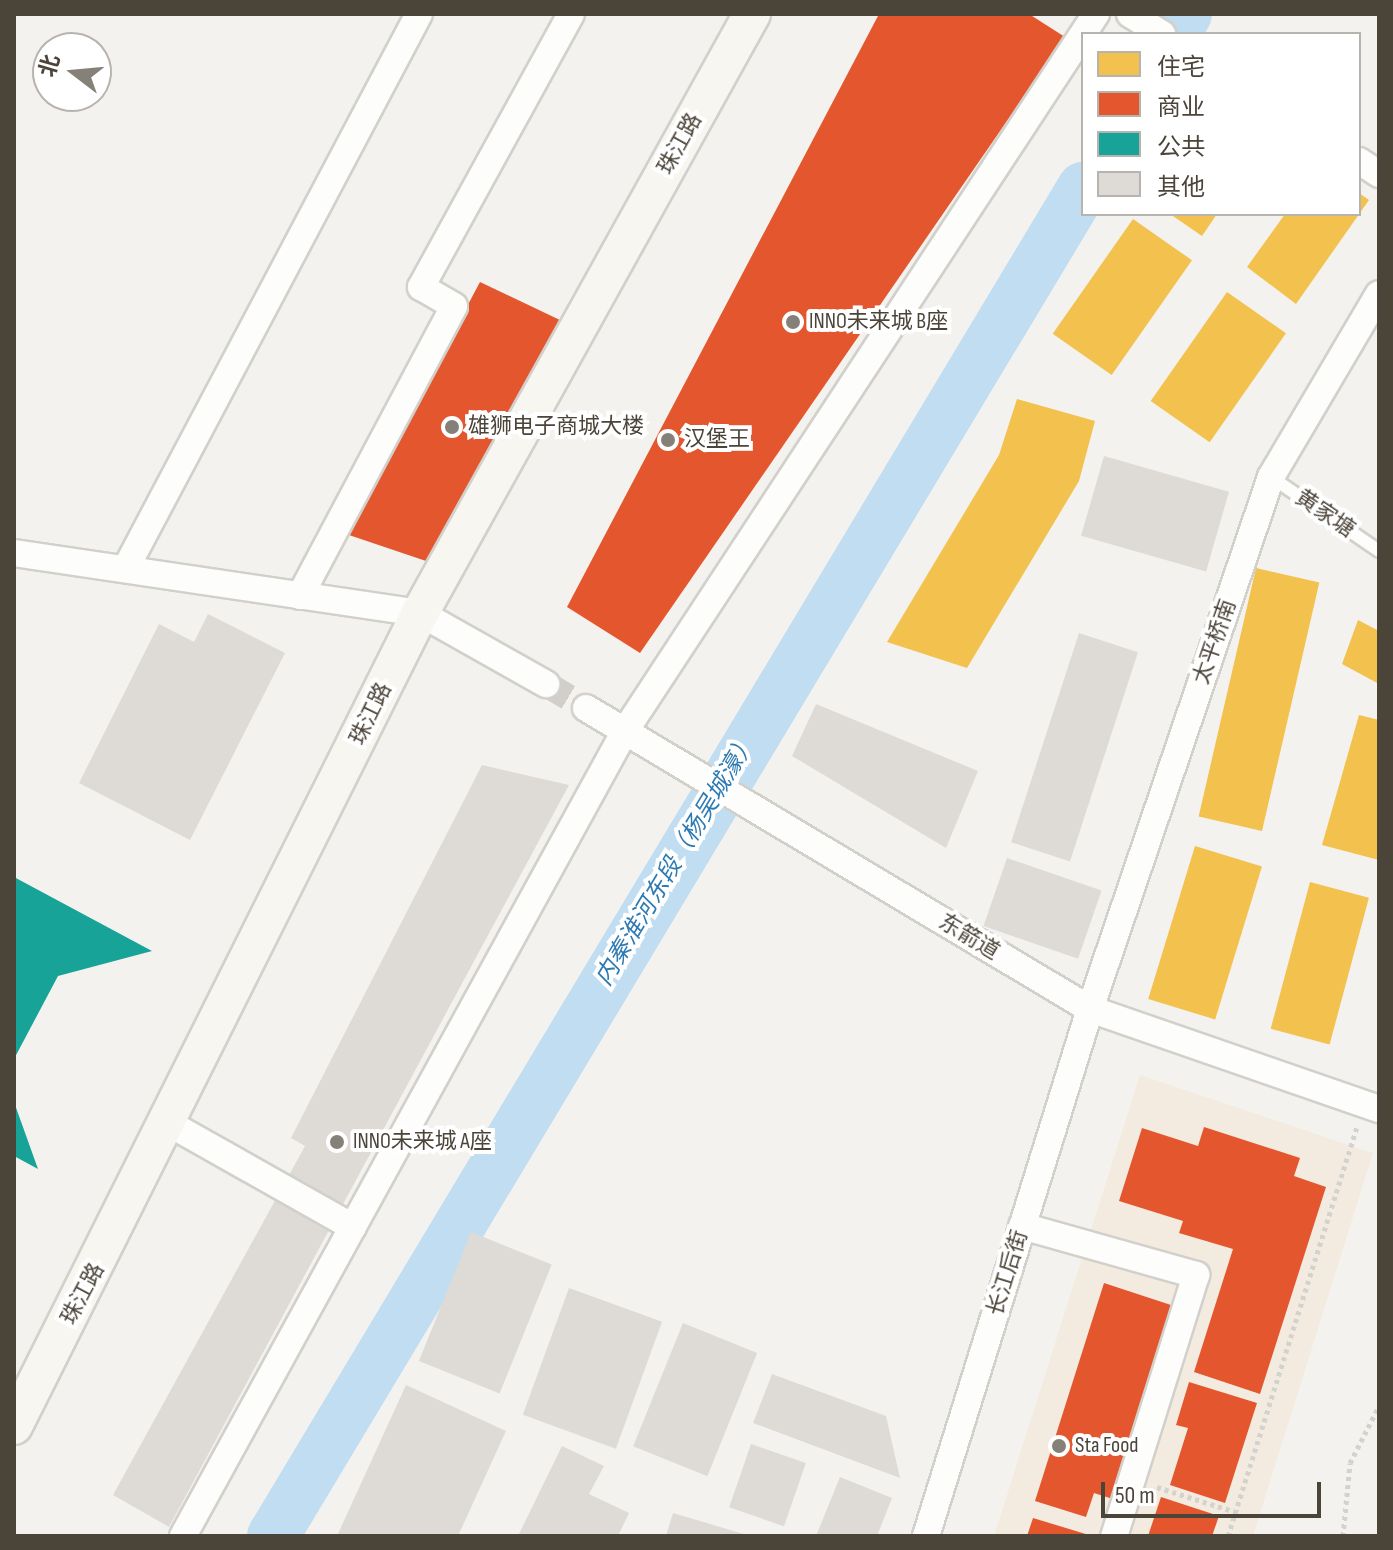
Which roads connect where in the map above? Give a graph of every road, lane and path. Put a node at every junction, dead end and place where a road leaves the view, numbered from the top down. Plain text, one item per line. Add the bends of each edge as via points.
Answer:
1 (419, 14) edge
2 (571, 14) edge
3 (752, 14) edge
4 (1096, 14) edge
5 (1132, 15) edge
6 (1084, 32) edge
7 (1159, 32) edge
8 (1081, 37) edge
9 (1361, 162) edge
10 (1379, 174) edge
11 (1379, 294) edge
12 (1271, 477) junction
13 (1379, 551) edge
14 (14, 553) edge
15 (127, 566) junction
16 (300, 596) junction
17 (420, 613) junction
18 (546, 684) tunnel mouth
19 (586, 708) tunnel mouth
20 (625, 731) junction
21 (1090, 1009) junction
22 (1372, 1106) edge
23 (170, 1124) junction
24 (1022, 1226) junction
25 (353, 1227) junction
26 (1379, 1406) edge
27 (14, 1426) edge
28 (1131, 1479) junction
29 (1236, 1512) junction
30 (183, 1536) edge
31 (926, 1536) edge
32 (1114, 1536) edge
33 (1228, 1536) edge
34 (1343, 1536) edge

1 - 15 street
2 - 16 street via 421,287 454,306
3 - 17 main road, 珠江路
4 - 6 street
5 - 7 street
8 - 20 street
9 - 10 street
11 - 12 street, 太平桥南
12 - 13 lane, 黄家塘
12 - 21 street, 太平桥南
14 - 15 street
15 - 16 street
16 - 17 street
17 - 18 street
17 - 23 main road, 珠江路
19 - 20 street, 东箭道
20 - 21 street, 东箭道
20 - 25 street
21 - 22 street, 东箭道
21 - 24 street, 长江后街
22 - 29 path
23 - 25 street
23 - 27 main road, 珠江路
24 - 28 street via 1196,1275
24 - 31 street, 长江后街
25 - 30 street
26 - 34 path via 1350,1463
28 - 29 path
28 - 32 street
29 - 33 path

